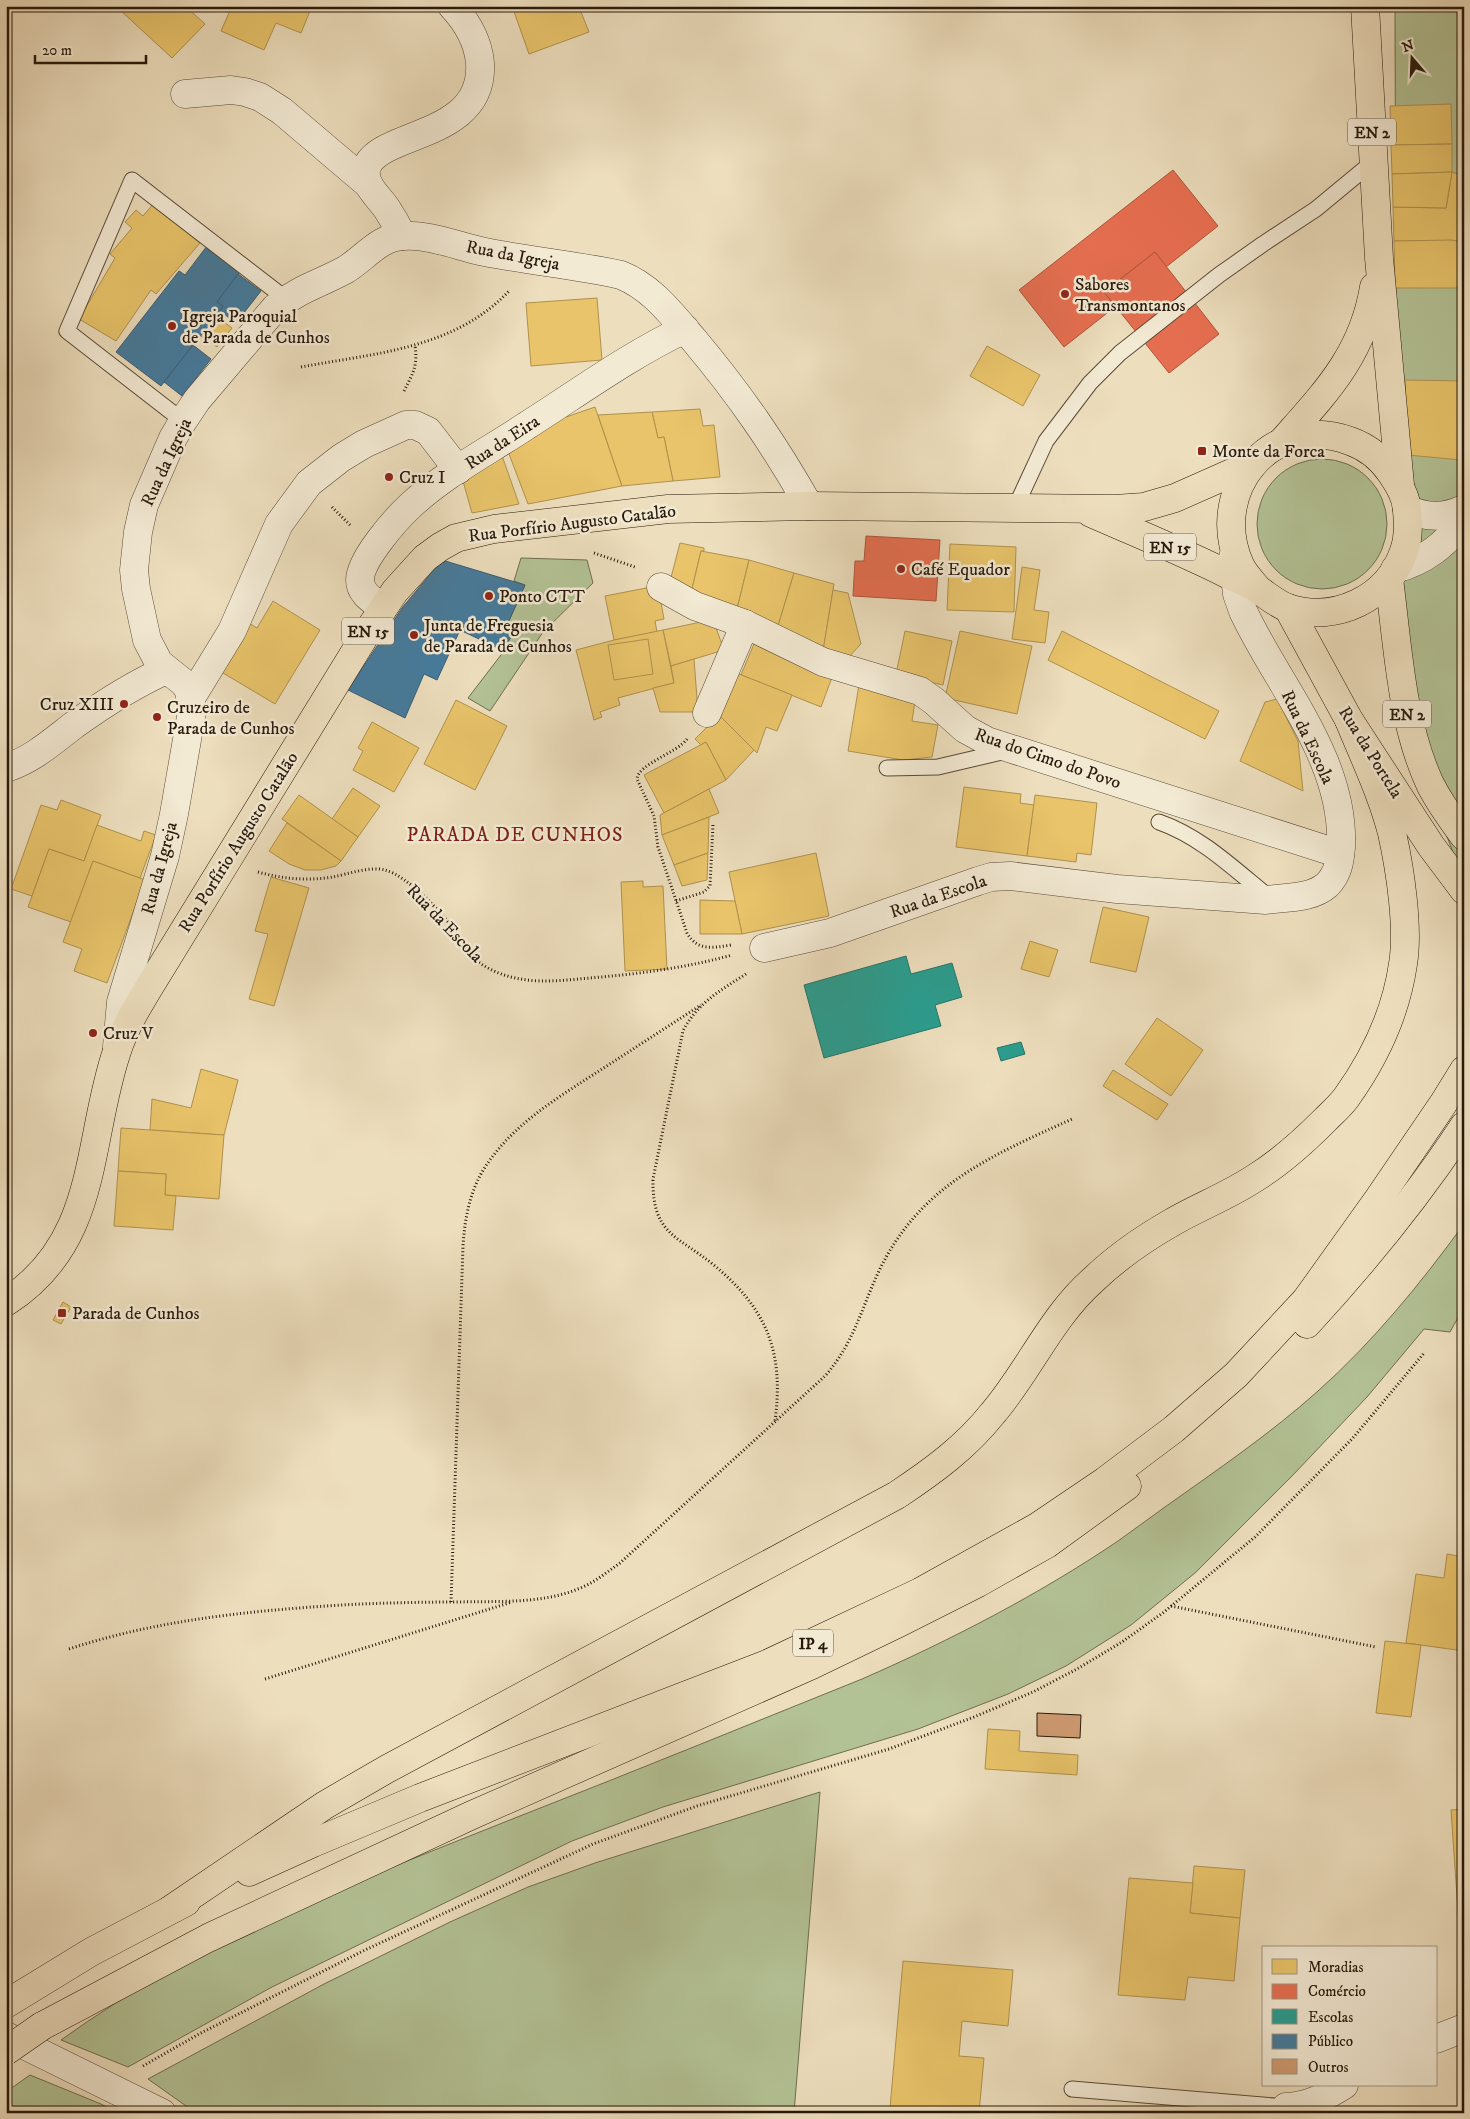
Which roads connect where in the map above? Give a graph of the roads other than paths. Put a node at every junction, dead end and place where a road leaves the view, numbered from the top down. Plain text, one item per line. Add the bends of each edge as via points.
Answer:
1 (452, 6) edge
2 (1365, 6) edge
3 (185, 94) dead end
4 (1374, 160) junction
5 (368, 184) junction
6 (402, 236) junction
7 (1379, 258) junction
8 (286, 299) junction
9 (685, 330) junction
10 (183, 421) junction
11 (1282, 443) junction
12 (1254, 463) junction
13 (458, 470) junction
14 (1404, 498) junction
15 (809, 506) junction
16 (1015, 508) junction
17 (1080, 509) junction
18 (1464, 509) edge
19 (1464, 520) edge
20 (1231, 541) joint
21 (1392, 574) junction
22 (1246, 584) junction
23 (661, 587) dead end
24 (383, 608) junction
25 (1288, 608) junction
26 (745, 624) junction
27 (166, 670) junction
28 (191, 698) junction
29 (707, 713) dead end
30 (1349, 720) junction
31 (1014, 749) junction
32 (6, 768) edge
33 (887, 768) dead end
34 (1159, 822) dead end
35 (1464, 836) edge
36 (1340, 854) junction
37 (1464, 890) edge
38 (1272, 899) junction
39 (764, 948) road end
40 (117, 1049) junction
41 (1464, 1070) edge
42 (1464, 1126) edge
43 (10, 1294) edge
44 (170, 1910) junction
45 (6, 2004) edge
46 (1464, 2028) edge
47 (6, 2036) edge
48 (1438, 2038) edge
49 (6, 2050) edge
50 (1342, 2086) edge
51 (1072, 2089) dead end
52 (1286, 2110) edge
53 (162, 2113) edge

1 - 5 street via 466,23 477,45 480,70 477,86 470,100 449,120 391,146 372,160 367,168
2 - 4 main road, EN 2
3 - 5 street via 238,91 260,96
4 - 7 main road, EN 2
4 - 16 lane via 1316,209 1234,265 1120,353 1090,383 1046,441
5 - 6 street
6 - 8 street, Rua da Igreja via 387,240 345,270
6 - 9 street, Rua da Igreja via 440,240 473,250 607,272 634,281 648,290
7 - 11 main road, EN 2 via 1371,304 1360,338 1340,372
7 - 14 main road, EN 2
8 - 10 street, Rua da Igreja via 206,388
8 - 10 lane via 132,180 67,331
9 - 13 street, Rua da Eira via 617,366
9 - 15 street, Rua da Igreja via 764,430
10 - 27 street, Rua da Igreja via 144,505 135,549 136,589 143,626 153,653
11 - 12 main road, EN 2
11 - 14 main road, EN 2 via 1309,435 1337,436 1363,446 1385,464
12 - 17 main road, EN 15 via 1160,503 1129,508
12 - 20 main road, EN 2 via 1238,486 1230,513
13 - 24 street via 410,505 385,532 365,563 361,587
13 - 28 street, Rua da Eira via 428,431 406,425 356,448 309,483 279,524 232,630
14 - 18 street via 1430,516
14 - 21 main road, EN 2 via 1408,532 1404,551
15 - 16 main road, Rua Porfírio Augusto Catalão / EN 15
15 - 24 main road, Rua Porfírio Augusto Catalão / EN 15 via 668,509 474,533 440,546 424,558
16 - 17 main road, Rua Porfírio Augusto Catalão / EN 15
17 - 22 main road, EN 15 via 1191,556
19 - 21 street via 1432,554
20 - 22 street, Rua da Escola
21 - 25 main road, EN 2 via 1368,598 1343,610 1315,613
21 - 35 main road, Rua da Portela / EN 2 via 1406,708 1412,736 1431,786
22 - 25 main road, EN 2
22 - 36 street, Rua da Escola via 1237,594 1251,628 1317,746 1330,780 1340,823
23 - 26 street, Rua do Cimo do Povo via 695,606
24 - 40 main road, Rua Porfírio Augusto Catalão / EN 15 via 148,989
25 - 30 main road, Rua da Portela / EN 2
26 - 29 street
26 - 31 street, Rua do Cimo do Povo via 823,662 920,692 970,732
27 - 28 street, Rua da Igreja via 184,683
27 - 32 street via 125,691 26,760
28 - 40 street, Rua da Igreja via 190,729 172,823 123,994
30 - 37 main road, Rua da Portela / EN 2
30 - 44 main road via 1380,796 1399,867 1404,962 1393,1008 1374,1054 1345,1100 1303,1142 1256,1178 1172,1222 1132,1248 1091,1281 1060,1315 994,1412 966,1444 937,1468 897,1495 371,1778 325,1805
31 - 33 lane via 938,767
31 - 36 street, Rua do Cimo do Povo
34 - 38 lane via 1201,842
36 - 38 street, Rua da Escola via 1335,876 1326,886 1312,893
38 - 39 street, Rua da Escola via 1220,898 1000,876 808,939
40 - 43 main road, Rua Porfírio Augusto Catalão / EN 15 via 89,1179 79,1210 54,1258
41 - 44 main road, IP 4 via 1379,1198 1300,1307 1236,1375 1174,1429 1037,1527 920,1592 767,1664 404,1805 312,1843
42 - 49 main road, IP 4, bridge via 1417,1192 1346,1281 1256,1379 1163,1459 1047,1544 978,1583 812,1665 472,1815 208,1938 42,2026
44 - 45 main road, IP 4 via 91,1952
46 - 48 street
47 - 53 street
50 - 52 street via 1318,2101
51 - 52 lane

